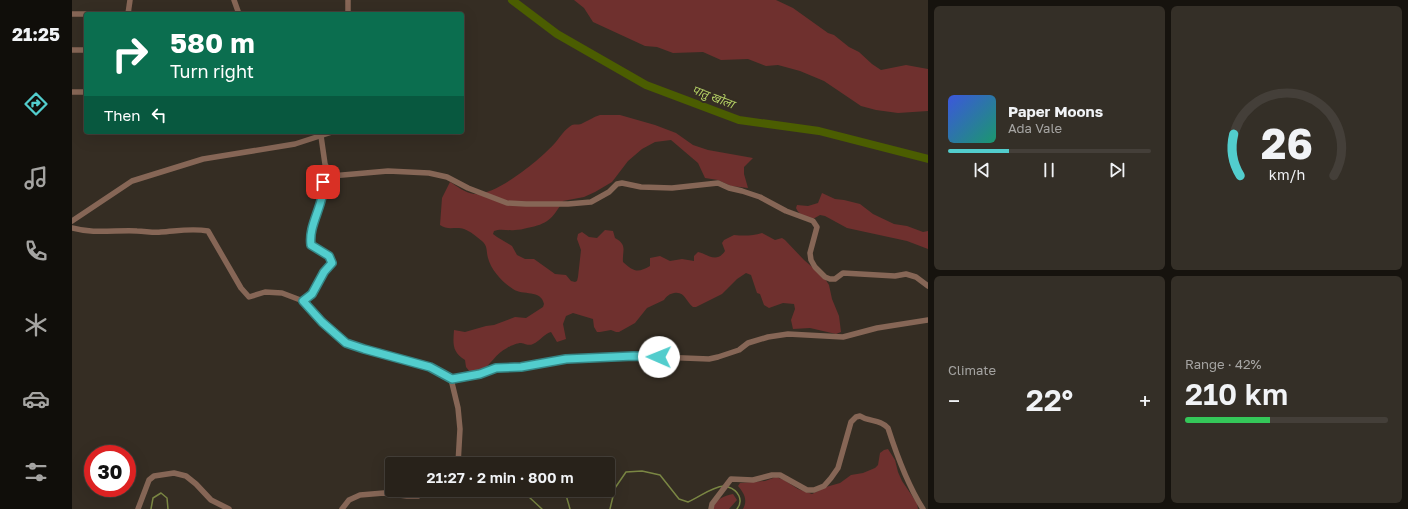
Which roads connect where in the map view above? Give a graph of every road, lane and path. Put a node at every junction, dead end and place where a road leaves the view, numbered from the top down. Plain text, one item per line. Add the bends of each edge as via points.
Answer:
1 (130, 0) edge
2 (234, 0) edge
3 (348, 0) edge
4 (128, 12) edge
5 (238, 12) edge
6 (348, 12) edge
7 (72, 14) edge
8 (84, 14) edge
9 (72, 50) edge
10 (84, 50) edge
11 (72, 92) edge
12 (84, 92) edge
13 (326, 134) edge
14 (321, 136) junction
15 (331, 176) junction
16 (72, 221) edge
17 (72, 228) edge
18 (928, 286) edge
19 (303, 301) junction
20 (928, 320) edge
21 (452, 379) junction
22 (458, 457) edge
23 (385, 493) edge
24 (138, 509) edge
25 (229, 509) edge
26 (342, 509) edge
27 (711, 509) edge
28 (923, 509) edge

1 - 4 street
2 - 5 street
3 - 6 street
7 - 8 street
9 - 10 street
11 - 12 street
13 - 14 street
14 - 15 street via 325,164
14 - 16 street via 295,144 203,159 132,181
15 - 18 street via 388,171 429,172 507,203 526,204 591,202 622,183 641,187 672,188 718,183 760,197 786,211 813,221 817,227 810,253 811,260 815,267 830,279 835,279 843,273 895,276 906,274
15 - 19 street via 323,182 322,201 310,237 311,245 329,256 332,263 312,294
17 - 19 street via 160,233 179,230 208,231 241,288 249,297 264,292 282,293
19 - 21 street via 346,343 430,367
20 - 21 street via 861,331 843,337 788,334 768,337 748,343 739,350 709,359 634,356 566,359 521,367 496,368
21 - 22 street via 460,429
23 - 26 street via 360,494
24 - 25 street via 149,480 154,476 174,473 186,476 211,500
27 - 28 street via 731,479 753,480 780,475 806,490 824,486 838,468 852,422 860,416 884,424 888,428 905,476

